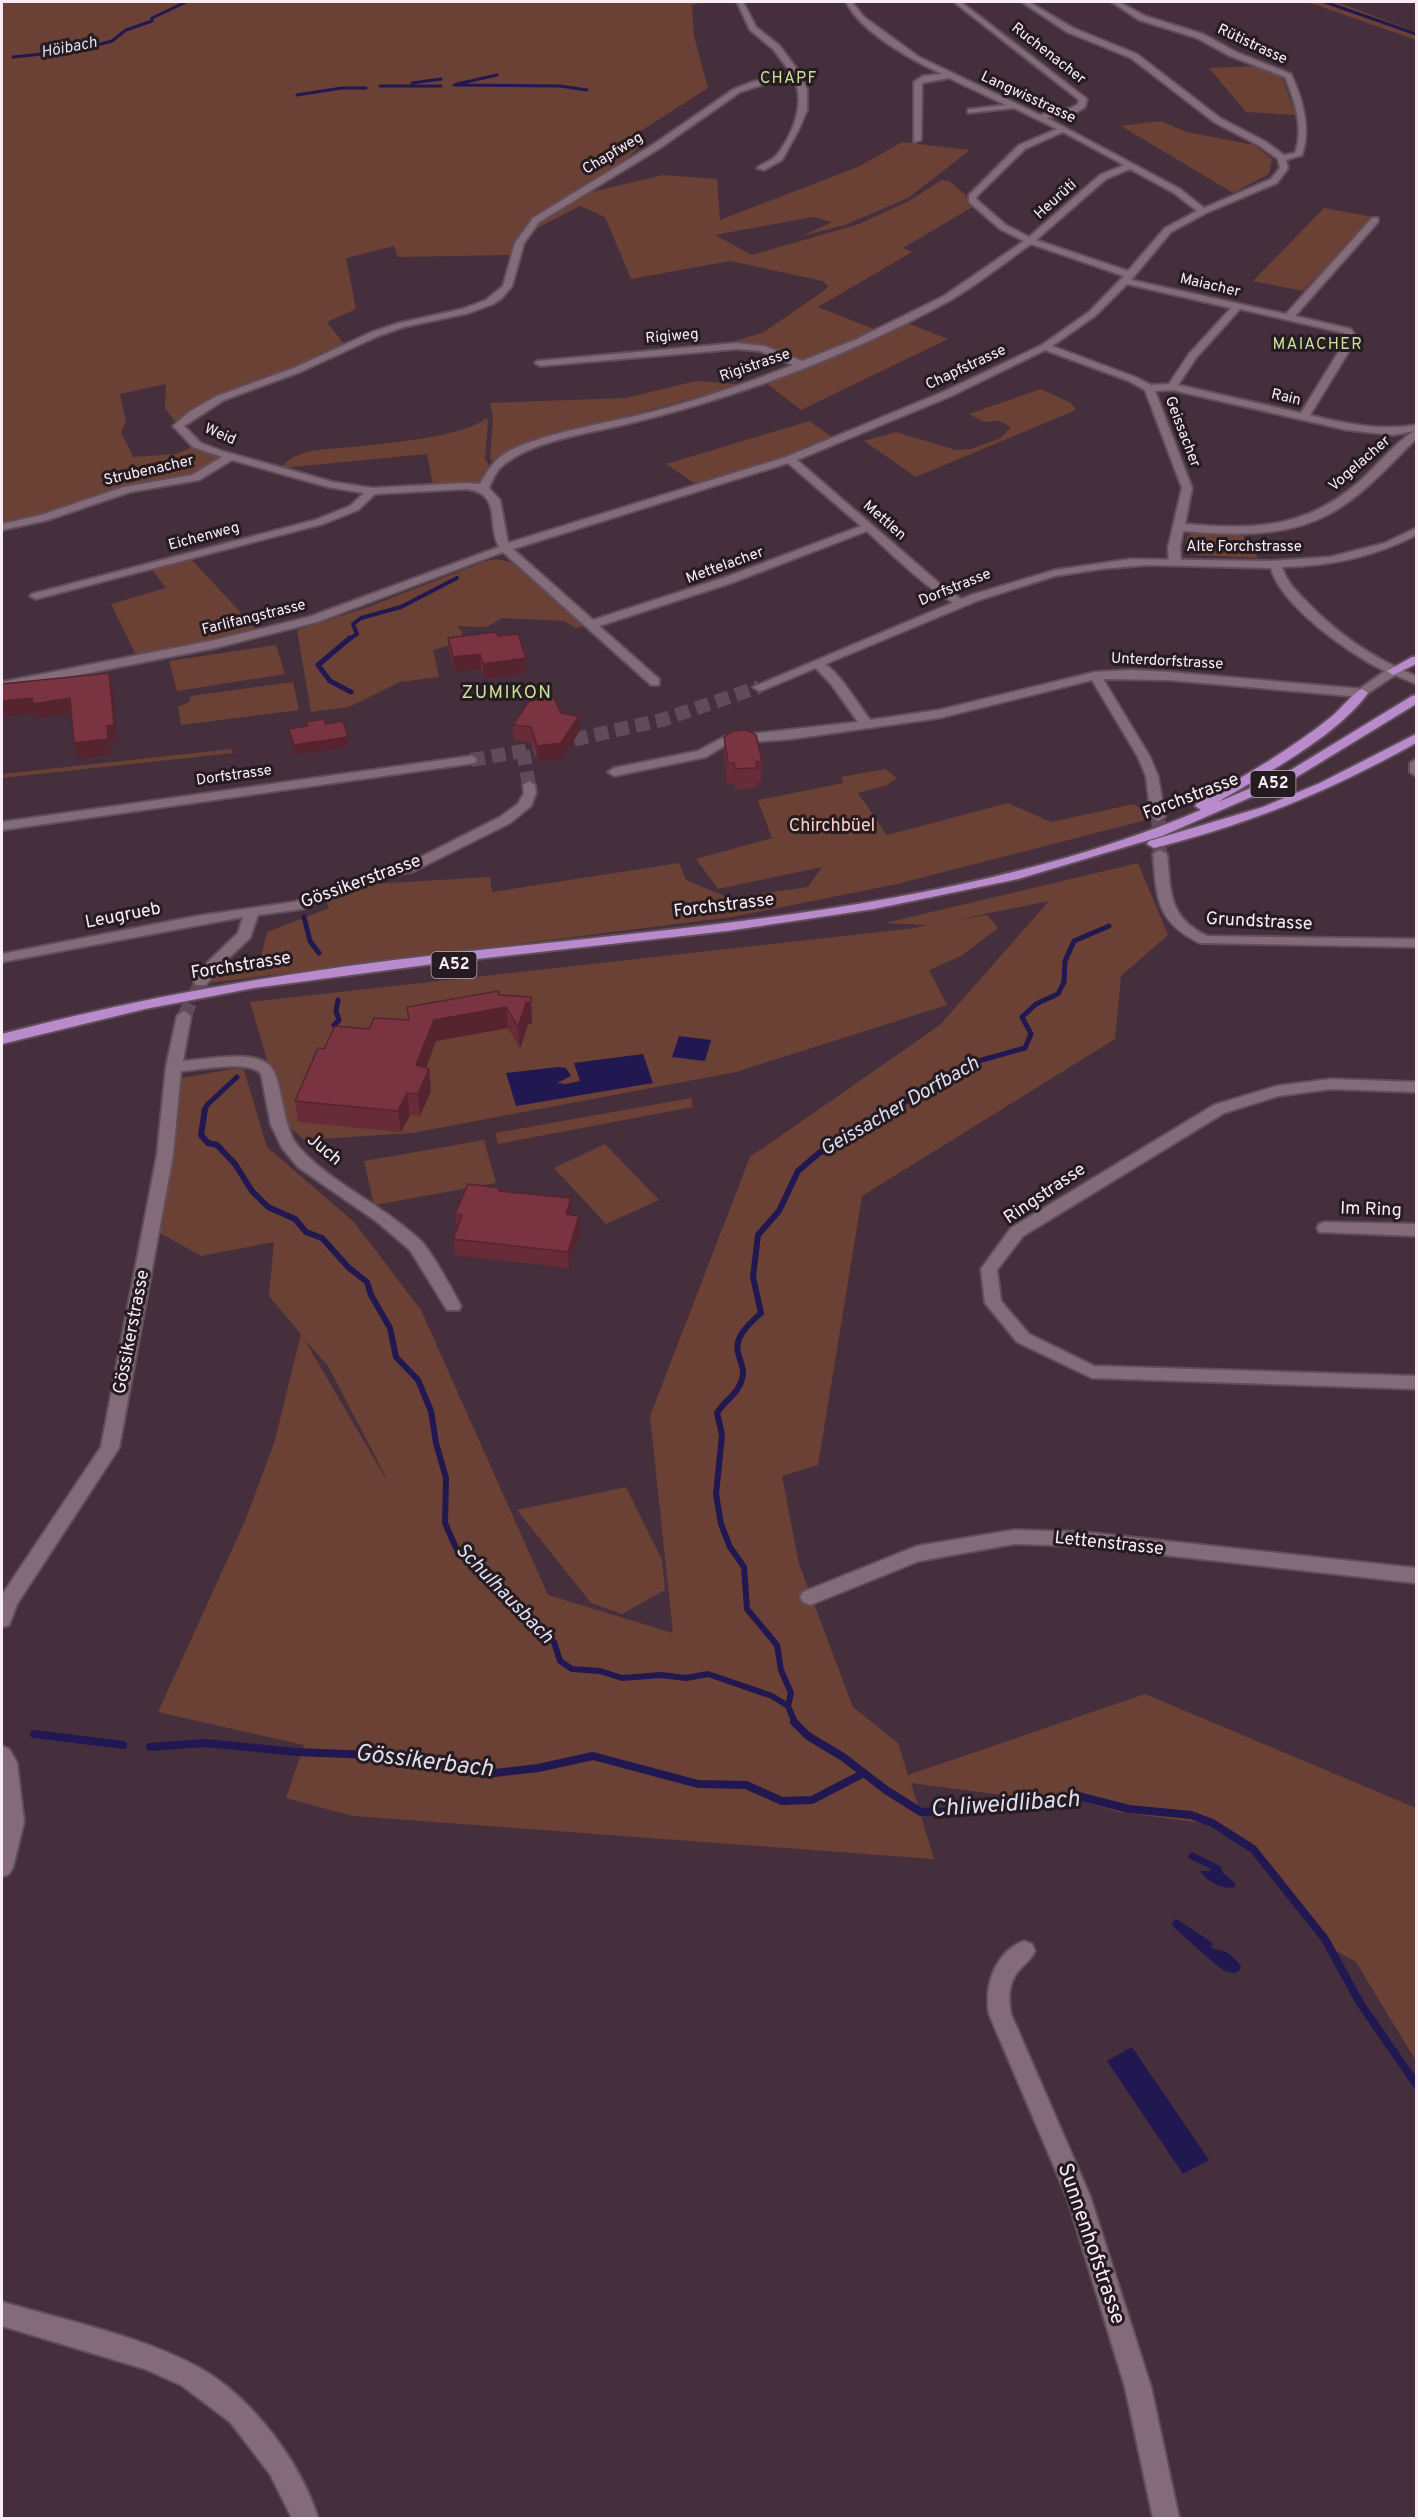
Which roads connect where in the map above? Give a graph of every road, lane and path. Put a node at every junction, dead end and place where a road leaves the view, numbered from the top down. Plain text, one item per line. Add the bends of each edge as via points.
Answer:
1 (740, 2) edge
2 (849, 2) edge
3 (957, 2) edge
4 (1025, 2) edge
5 (1116, 2) edge
6 (797, 76) junction
7 (947, 76) junction
8 (1016, 106) junction
9 (971, 111) dead end
10 (1041, 117) junction
11 (1063, 129) junction
12 (917, 141) dead end
13 (1282, 158) junction
14 (1131, 165) junction
15 (760, 168) dead end
16 (1203, 212) junction
17 (1375, 220) dead end
18 (1030, 241) junction
19 (1128, 278) junction
20 (486, 303) joint
21 (1236, 308) junction
22 (1289, 317) junction
23 (1045, 347) junction
24 (540, 363) dead end
25 (802, 365) junction
26 (1172, 387) junction
27 (1149, 388) junction
28 (1304, 417) junction
29 (1416, 428) edge
30 (1416, 434) edge
31 (230, 457) junction
32 (790, 459) junction
33 (483, 488) junction
34 (372, 491) junction
35 (2, 527) edge
36 (868, 527) junction
37 (1179, 527) junction
38 (1416, 531) edge
39 (505, 548) junction
40 (1175, 562) junction
41 (1276, 565) junction
42 (36, 596) dead end
43 (961, 603) junction
44 (589, 625) junction
45 (1416, 660) edge
46 (818, 664) junction
47 (1393, 671) junction
48 (1095, 676) junction
49 (1413, 679) edge
50 (655, 682) dead end
51 (2, 686) edge
52 (759, 687) tunnel mouth
53 (1362, 693) junction
54 (1416, 699) edge
55 (1416, 710) edge
56 (866, 724) junction
57 (1416, 738) edge
58 (471, 760) tunnel mouth
59 (1416, 762) edge
60 (614, 772) dead end
61 (1416, 772) edge
62 (529, 785) tunnel mouth
63 (1158, 818) tunnel mouth
64 (2, 826) edge
65 (1118, 845) junction
66 (1133, 849) junction
67 (1160, 854) tunnel mouth
68 (252, 912) junction
69 (1416, 943) edge
70 (2, 955) edge
71 (201, 982) tunnel mouth
72 (184, 1016) tunnel mouth
73 (2, 1039) edge
74 (2, 1048) edge
75 (174, 1066) junction
76 (1416, 1087) edge
77 (1325, 1228) dead end
78 (1416, 1230) edge
79 (453, 1306) dead end
80 (1416, 1383) edge
81 (1416, 1575) edge
82 (810, 1597) dead end
83 (2, 1619) edge
84 (2, 1755) edge
85 (2, 1867) edge
86 (1024, 1951) dead end
87 (2, 2314) edge
88 (305, 2518) edge
89 (1166, 2518) edge

1 - 6 street via 753,28 770,41
2 - 7 street, Langwisstrasse via 861,19 889,41
3 - 10 street, Ruchenacher via 1083,99 1082,105 1074,110
4 - 13 street via 1070,30 1134,56 1217,120
5 - 13 street, Rütistrasse via 1142,18 1200,36 1288,76 1303,130 1298,155
6 - 15 street via 803,88 803,110 779,158
6 - 20 street, Chapfweg via 759,80 717,102 659,145 536,220 522,236 505,291
7 - 8 street, Langwisstrasse
7 - 12 street via 918,82
8 - 9 street
8 - 10 street, Langwisstrasse
10 - 11 street, Langwisstrasse
11 - 14 street, Langwisstrasse
11 - 18 street via 1022,147 971,197 1003,227
13 - 16 street, Chapfstrasse via 1284,168 1274,180
14 - 16 street, Langwisstrasse via 1177,191
14 - 18 street, Heurüti via 1097,182
16 - 19 street, Chapfstrasse via 1168,230
17 - 22 street
18 - 19 street, Heurüti
18 - 25 street, Rigistrasse via 947,298 860,342
19 - 21 street, Maiacher
19 - 23 street, Chapfstrasse via 1092,314
20 - 31 street, Weid via 383,331 296,370 240,388 207,403 178,426 197,445
21 - 22 street, Maiacher
21 - 26 street via 1192,356
22 - 28 street, Maiacher via 1348,331 1352,338
23 - 27 street, Geissacher
23 - 32 street, Chapfstrasse via 947,394
24 - 25 street, Rigiweg via 737,346 762,348
25 - 33 street, Rigistrasse via 663,412 515,452 494,467
26 - 27 street, Rain
26 - 28 street, Rain
27 - 37 street, Geissacher via 1187,488
28 - 29 street, Rain via 1394,432
30 - 37 street, Vogelacher via 1344,500 1323,513 1254,529
31 - 34 street, Weid
31 - 35 street, Strubenacher via 195,478 128,489 44,518
32 - 36 street, Mettlen
32 - 39 street, Chapfstrasse
33 - 34 street, Weid
33 - 39 street via 495,500
34 - 42 street, Eichenweg via 354,508 319,522
36 - 43 street, Mettlen
36 - 44 street, Mettelacher via 739,578
37 - 40 street, Geissacher
38 - 41 street, Alte Forchstrasse via 1359,554
39 - 44 street
39 - 51 street, Farlifangstrasse via 313,620
40 - 41 street, Alte Forchstrasse
40 - 43 street, Dorfstrasse via 1056,573 1000,587
41 - 47 street via 1279,577 1328,632
43 - 46 street, Dorfstrasse
44 - 50 street
45 - 47 highway
46 - 52 street, Dorfstrasse
46 - 56 street
47 - 49 street
47 - 53 street
48 - 53 street, Unterdorfstrasse via 1168,676
48 - 56 street, Unterdorfstrasse via 939,714
48 - 63 street via 1152,776
53 - 65 highway via 1344,714 1219,796
54 - 65 highway, Forchstrasse / A52 via 1347,745 1287,778 1195,818
55 - 66 highway, Forchstrasse / A52 via 1295,783 1225,815
56 - 60 street, Unterdorfstrasse via 724,741 702,753
57 - 66 highway via 1342,778 1269,809
58 - 64 street, Dorfstrasse
59 - 61 street
62 - 68 street, Gössikerstrasse via 524,806 505,820 409,868 297,906
65 - 73 highway, Forchstrasse / A52 via 989,880 849,909 282,979 147,1003
66 - 74 highway, Forchstrasse / A52 via 1001,886 862,914 264,990 119,1018
67 - 69 street, Grundstrasse via 1170,918 1186,933 1205,940
68 - 70 street, Leugrueb
68 - 71 street via 245,935
72 - 75 street, Gössikerstrasse
75 - 79 street, Juch via 244,1060 263,1067 288,1144 304,1162 382,1216 416,1246
75 - 83 street, Gössikerstrasse via 165,1155 110,1448 9,1601
76 - 80 street, Ringstrasse via 1331,1084 1277,1091 1219,1108 1017,1232 989,1269 993,1304 1023,1338 1092,1372
77 - 78 street, Im Ring
81 - 82 street, Lettenstrasse via 1083,1539 1014,1537 917,1554
84 - 85 street via 7,1762 15,1822
86 - 89 street, Sunnenhofstrasse via 1010,1964 1000,1982 1000,2014 1078,2196 1137,2387
87 - 88 street via 147,2357 190,2376 239,2413 279,2465

